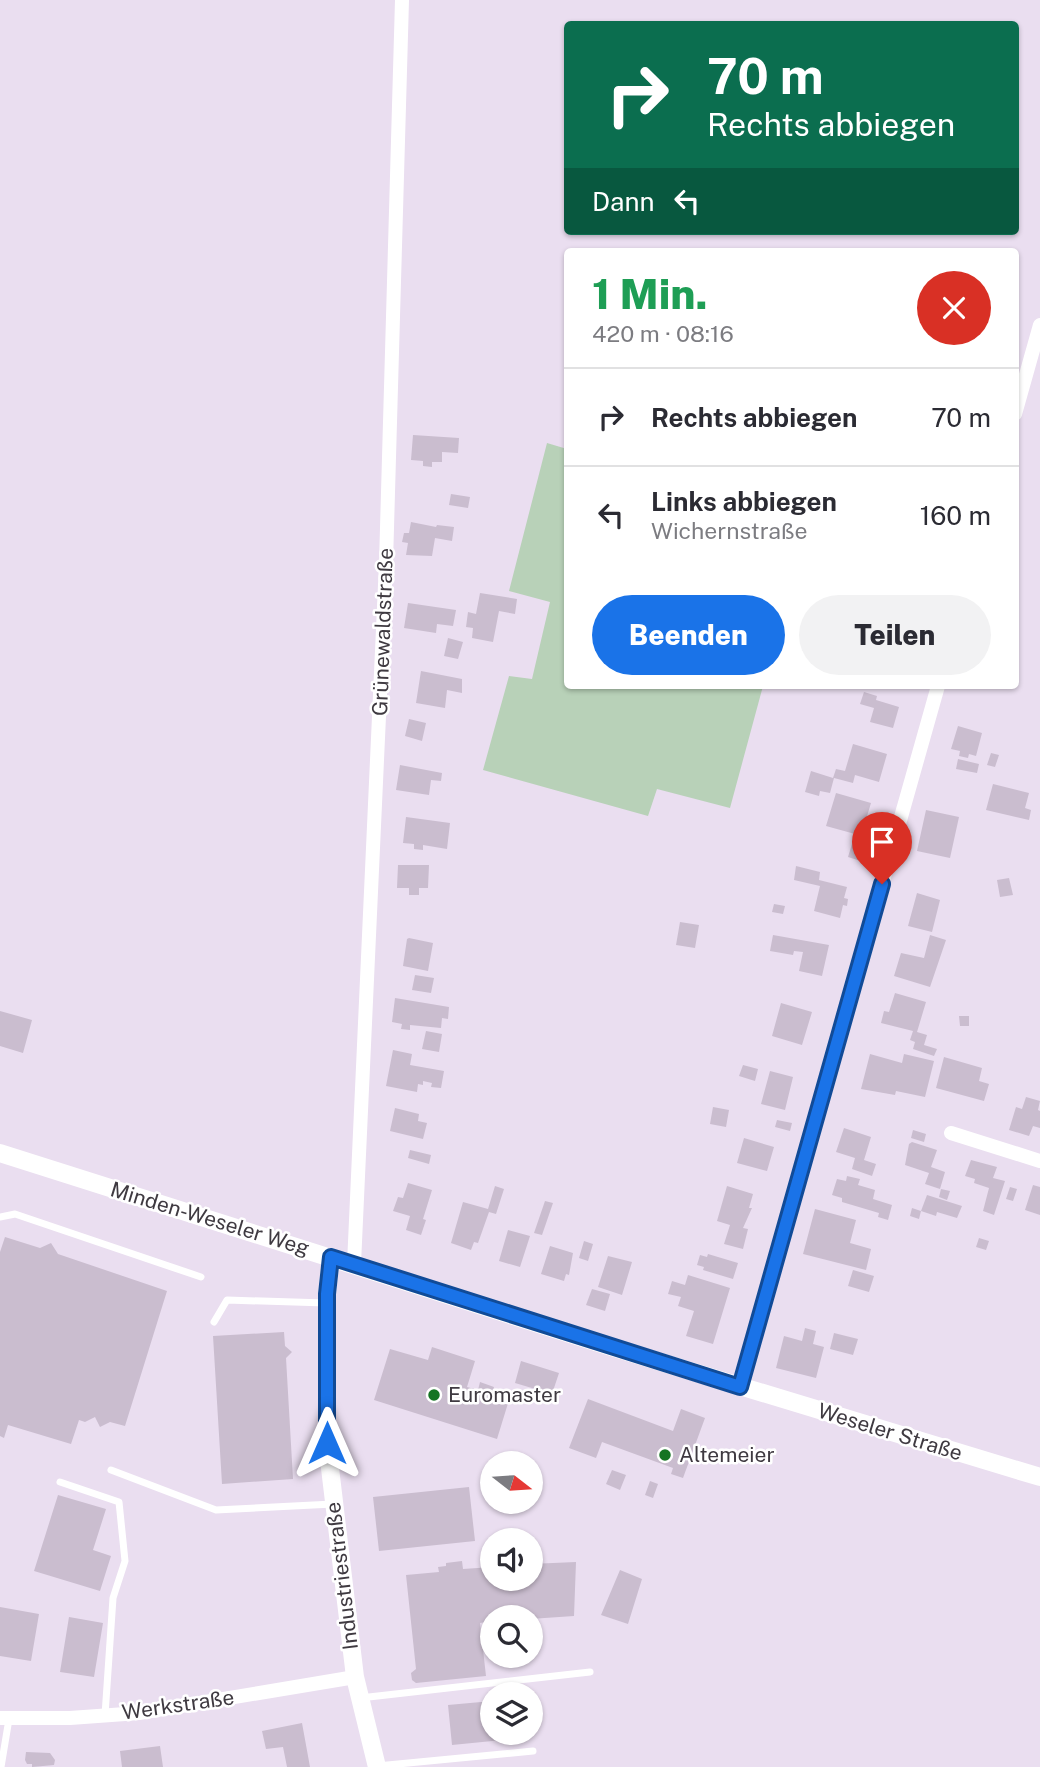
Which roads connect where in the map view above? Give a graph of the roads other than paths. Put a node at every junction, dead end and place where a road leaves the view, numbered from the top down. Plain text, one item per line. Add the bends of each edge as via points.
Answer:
1 (402, 0) edge
2 (1040, 325) edge
3 (1019, 400) edge
4 (937, 689) edge
5 (951, 1133) dead end
6 (0, 1153) edge
7 (1040, 1161) edge
8 (0, 1217) edge
9 (331, 1257) junction
10 (354, 1264) junction
11 (201, 1277) dead end
12 (327, 1303) junction
13 (214, 1322) dead end
14 (740, 1387) junction
15 (111, 1470) dead end
16 (1040, 1477) edge
17 (60, 1482) dead end
18 (333, 1504) junction
19 (590, 1672) dead end
20 (355, 1677) junction
21 (359, 1698) junction
22 (105, 1715) junction
23 (4, 1718) edge
24 (533, 1751) dead end
25 (1, 1767) edge
26 (377, 1767) edge

1 - 10 street, Grünewaldstraße via 386,563
2 - 3 street
4 - 14 street
5 - 7 street
6 - 9 street, Minden-Weseler Weg
8 - 11 lane via 15,1214
9 - 10 street, Minden-Weseler Weg
9 - 12 street, Industriestraße
10 - 14 street, Minden-Weseler Weg
12 - 13 lane via 227,1300
12 - 18 street, Industriestraße via 327,1443
14 - 16 street, Weseler Straße
15 - 18 lane via 216,1510
17 - 22 lane via 119,1502 125,1561 113,1598
18 - 20 street, Industriestraße
19 - 21 lane
20 - 21 street, Industriestraße
20 - 22 street, Werkstraße
21 - 26 street, Industriestraße
22 - 23 street, Werkstraße
23 - 25 lane
24 - 26 lane

